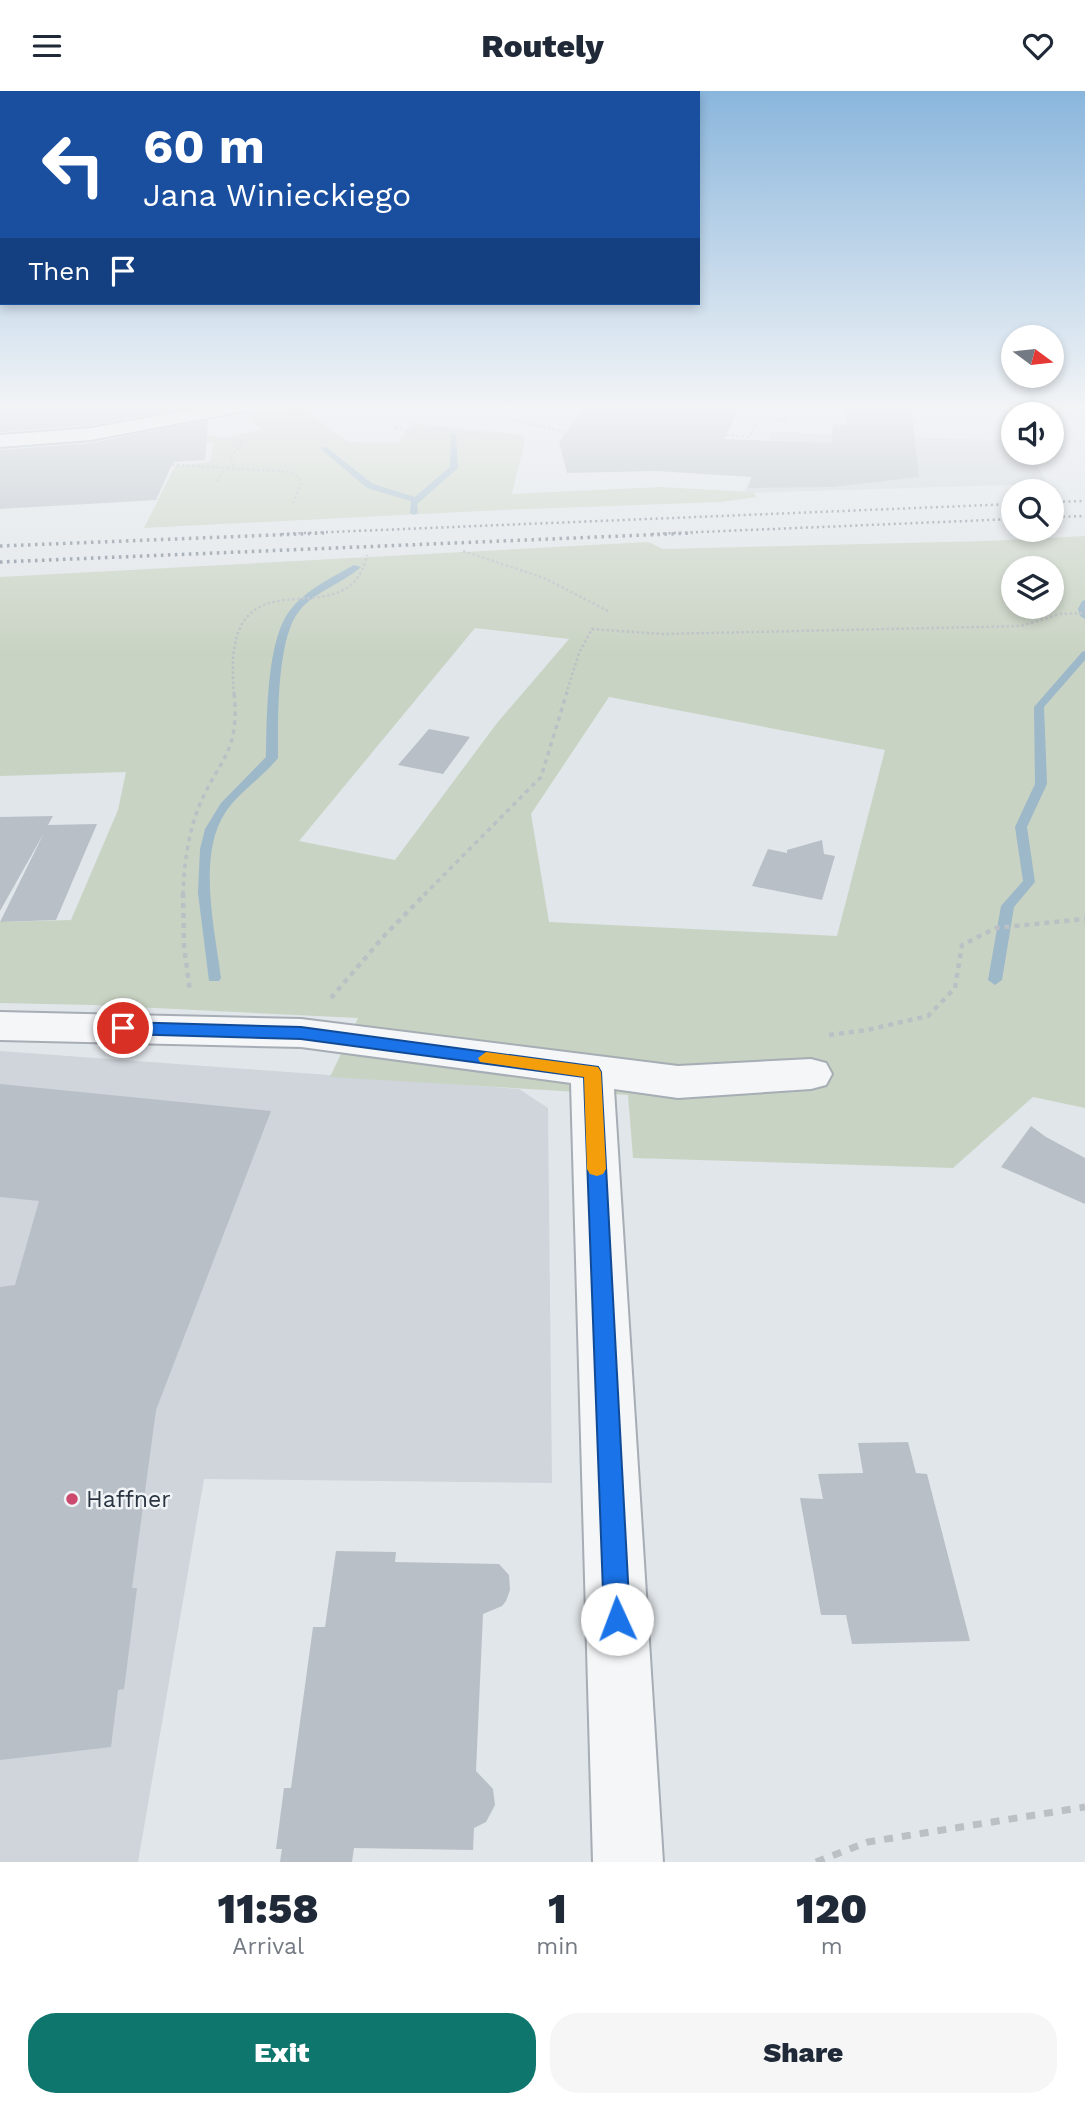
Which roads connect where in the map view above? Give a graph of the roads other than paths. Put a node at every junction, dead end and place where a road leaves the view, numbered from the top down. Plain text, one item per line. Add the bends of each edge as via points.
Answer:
1 (0, 1026) edge
2 (592, 1072) junction
3 (811, 1075) dead end
4 (628, 1862) edge

1 - 2 street via 301,1033
2 - 3 street via 678,1082
2 - 4 street

